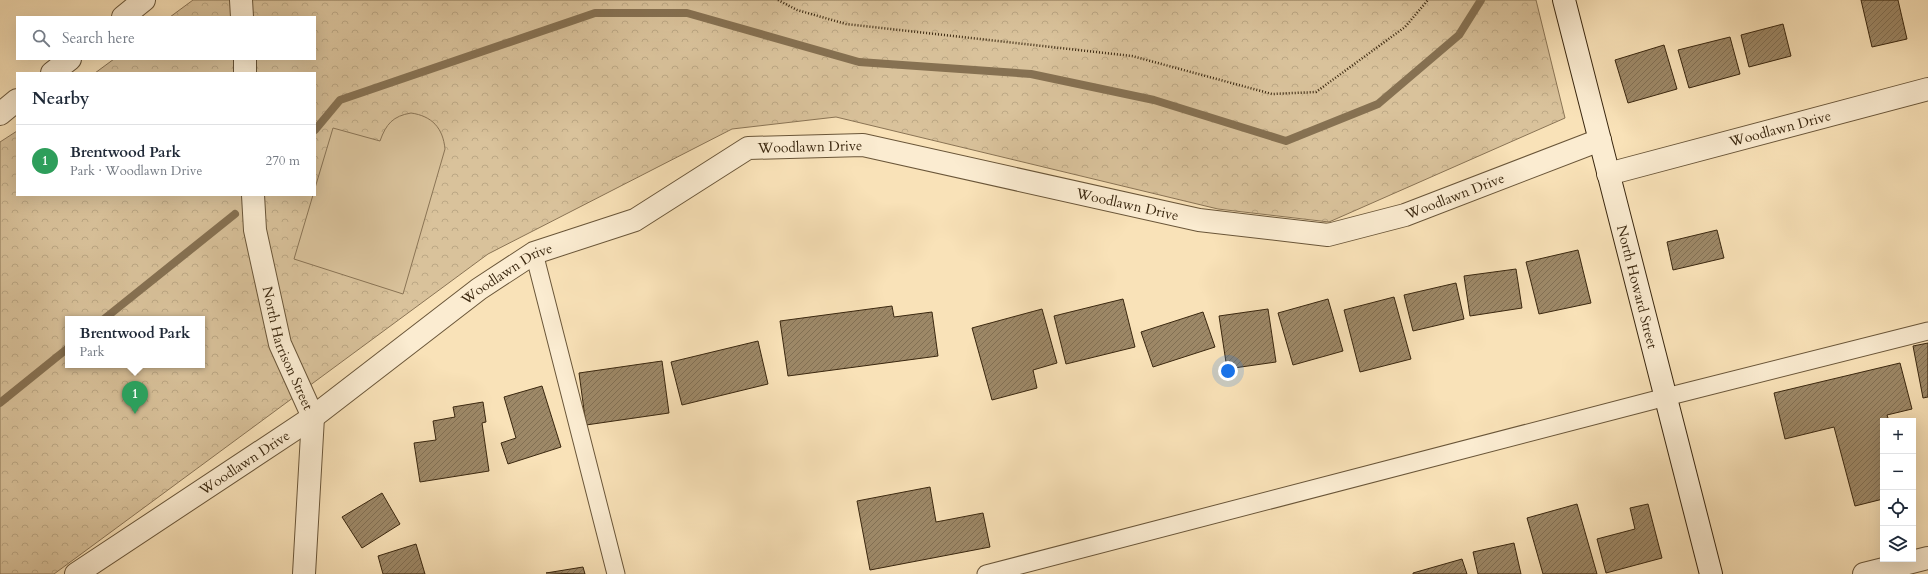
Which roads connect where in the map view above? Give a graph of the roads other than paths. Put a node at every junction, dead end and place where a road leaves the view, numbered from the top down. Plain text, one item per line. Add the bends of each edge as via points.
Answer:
1 (144, 0) edge
2 (241, 0) edge
3 (1564, 0) edge
4 (124, 16) edge
5 (242, 16) edge
6 (69, 60) edge
7 (245, 60) edge
8 (53, 72) edge
9 (245, 72) edge
10 (1928, 89) edge
11 (16, 101) edge
12 (0, 114) edge
13 (1600, 140) junction
14 (1608, 174) junction
15 (252, 196) edge
16 (534, 253) junction
17 (1928, 331) edge
18 (1666, 397) junction
19 (312, 418) junction
20 (1928, 558) edge
21 (76, 574) edge
22 (304, 574) edge
23 (616, 574) edge
24 (986, 574) edge
25 (1711, 574) edge
26 (1864, 574) edge

1 - 4 street
2 - 5 street
3 - 13 street, North Howard Street
6 - 8 street
7 - 9 street
10 - 14 street, Woodlawn Drive
11 - 12 street
13 - 14 street, North Howard Street
13 - 16 street, Woodlawn Drive via 1405,215 1328,235 1199,220 863,145 748,148 635,220
14 - 18 street, North Howard Street
15 - 19 street, North Harrison Street via 254,230 280,344
16 - 19 street, Woodlawn Drive via 479,289
16 - 23 lane
17 - 18 lane
18 - 24 lane
18 - 25 street, North Howard Street
19 - 21 street, Woodlawn Drive
19 - 22 street, North Harrison Street
20 - 26 street

